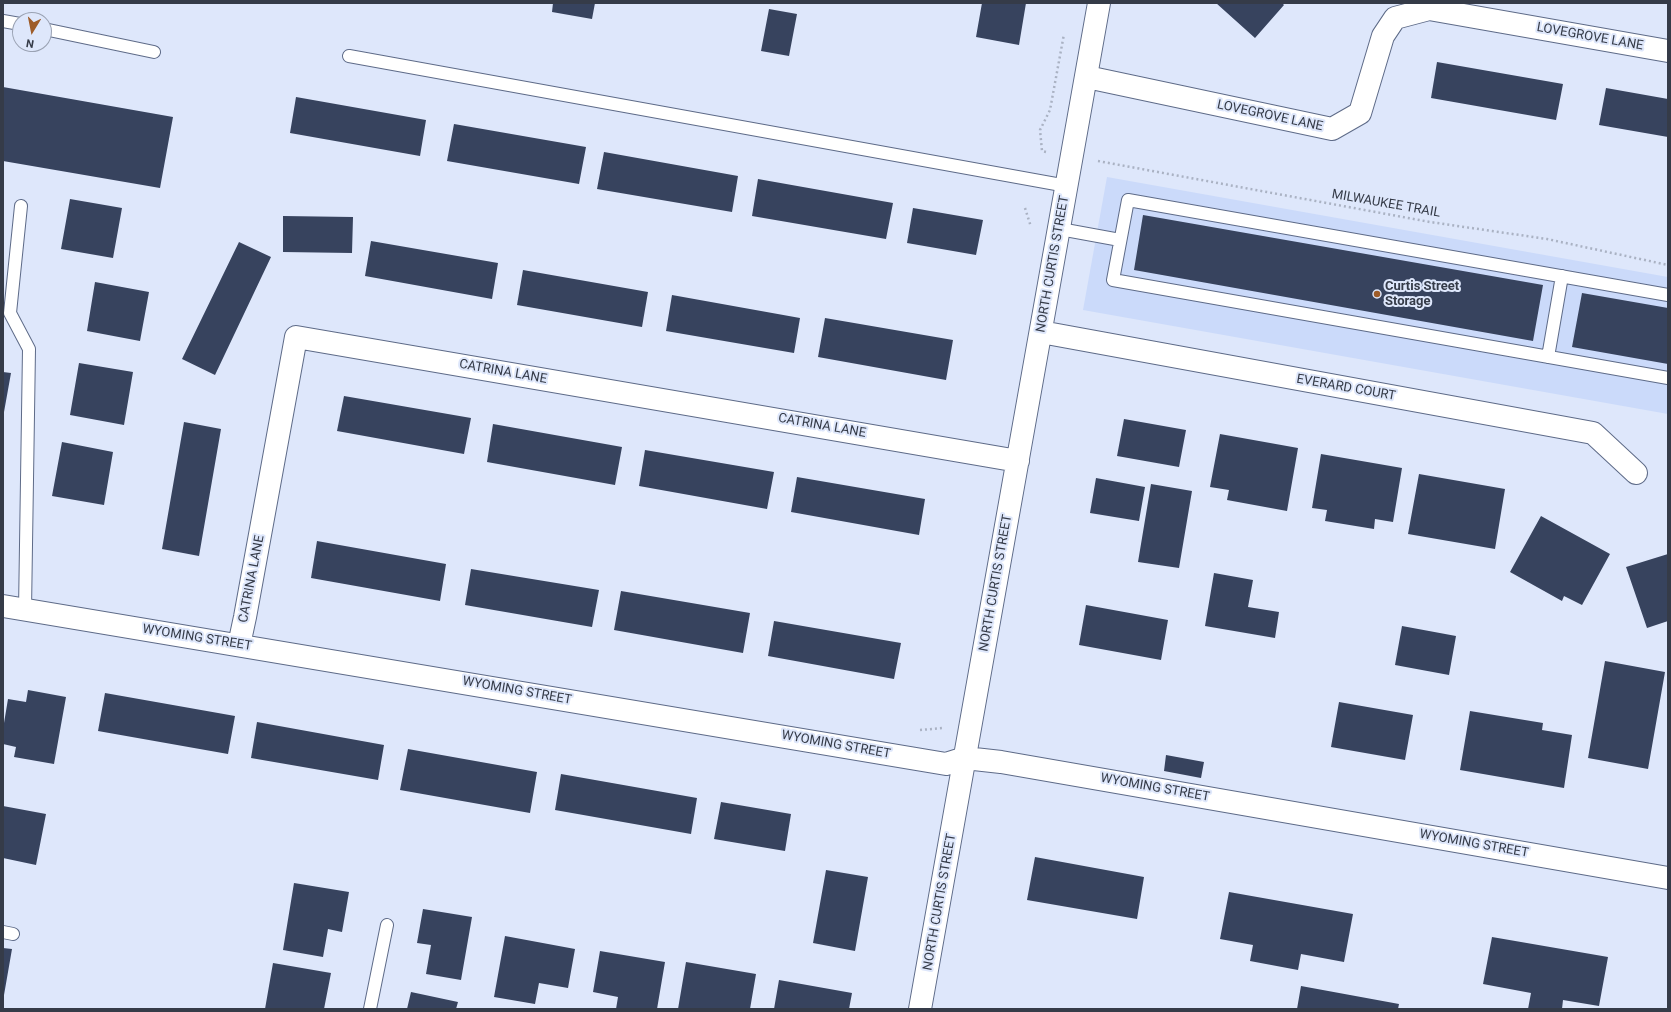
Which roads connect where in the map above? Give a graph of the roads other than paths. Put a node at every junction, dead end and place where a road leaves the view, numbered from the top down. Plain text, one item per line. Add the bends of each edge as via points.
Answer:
1 (1099, 3) edge
2 (52, 31) edge
3 (1668, 51) edge
4 (154, 52) dead end
5 (349, 56) dead end
6 (1087, 77) junction
7 (1067, 186) junction
8 (21, 206) dead end
9 (1060, 229) junction
10 (1120, 240) junction
11 (1562, 276) junction
12 (1668, 295) edge
13 (1041, 332) junction
14 (1548, 357) junction
15 (1668, 378) edge
16 (1018, 461) junction
17 (1636, 473) dead end
18 (3, 606) edge
19 (25, 610) junction
20 (239, 644) junction
21 (965, 758) junction
22 (1668, 878) edge
23 (387, 925) dead end
24 (370, 1009) edge
25 (920, 1009) edge

1 - 6 street, NORTH CURTIS STREET
2 - 4 lane
3 - 6 street, LOVEGROVE LANE via 1429,9 1395,18 1383,36 1360,113 1332,129
5 - 7 lane
6 - 7 street, NORTH CURTIS STREET
7 - 9 street, NORTH CURTIS STREET
8 - 19 lane via 10,313 29,349
9 - 10 lane
9 - 13 street, NORTH CURTIS STREET
10 - 11 lane via 1128,200
10 - 14 lane via 1113,280
11 - 12 lane
11 - 14 lane
13 - 16 street, NORTH CURTIS STREET
13 - 17 street, EVERARD COURT via 1593,434
14 - 15 lane
16 - 20 street, CATRINA LANE via 296,337
16 - 21 street, NORTH CURTIS STREET
18 - 19 street, WYOMING STREET
19 - 20 street, WYOMING STREET
20 - 21 street, WYOMING STREET via 946,764
21 - 22 street, WYOMING STREET
21 - 25 street, NORTH CURTIS STREET
23 - 24 lane

